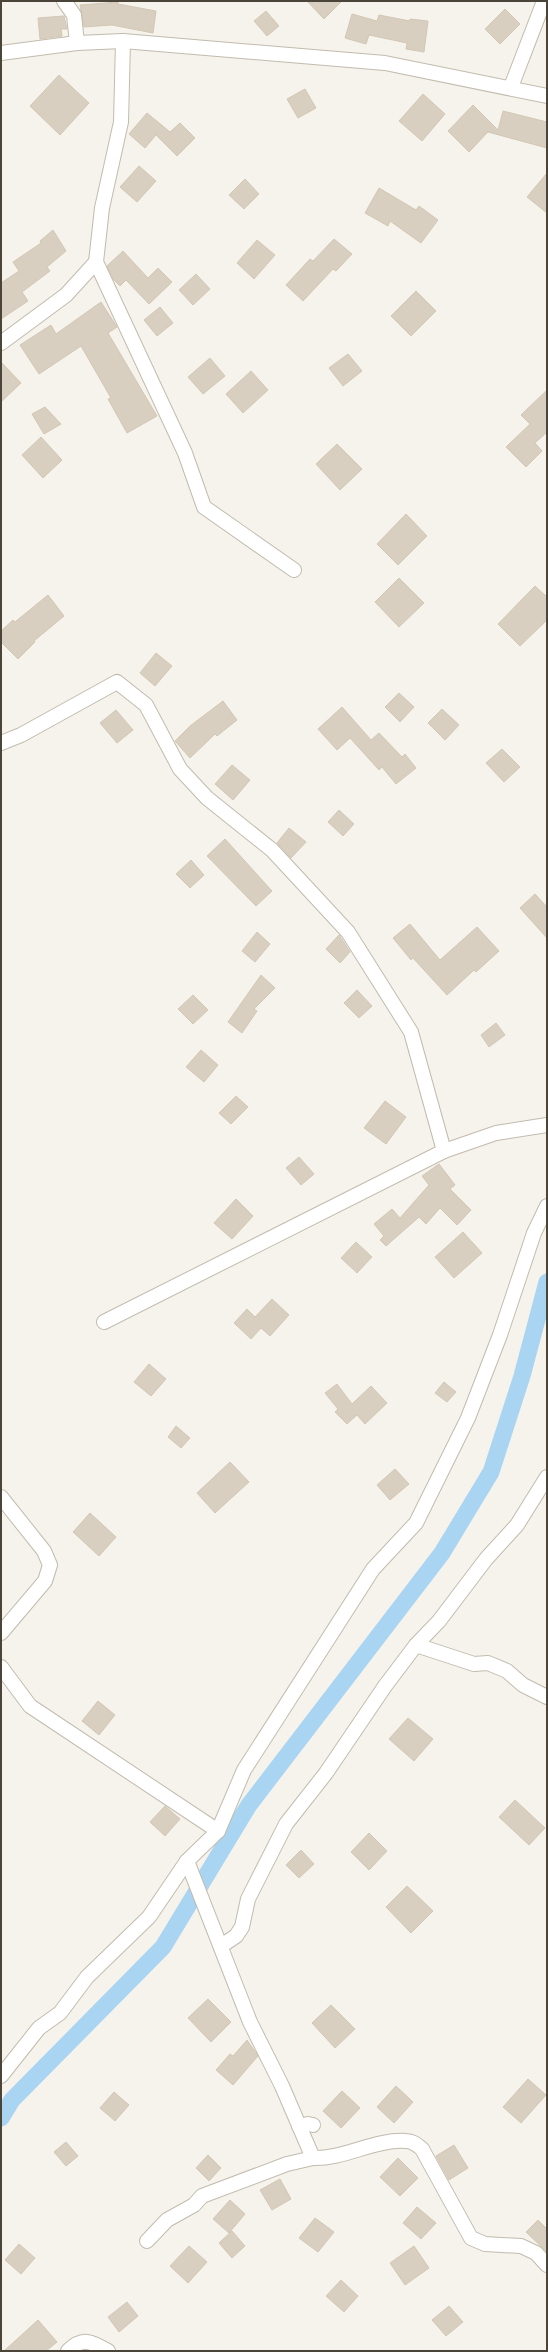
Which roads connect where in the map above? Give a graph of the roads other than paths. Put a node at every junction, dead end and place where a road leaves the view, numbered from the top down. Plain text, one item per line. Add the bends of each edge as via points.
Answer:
1 (64, 1) edge
2 (544, 1) edge
3 (123, 41) junction
4 (77, 43) junction
5 (1, 54) edge
6 (511, 87) junction
7 (547, 96) edge
8 (96, 262) junction
9 (1, 343) edge
10 (294, 570) dead end
11 (1, 743) edge
12 (547, 1125) edge
13 (444, 1151) junction
14 (547, 1206) edge
15 (104, 1322) dead end
16 (547, 1477) edge
17 (1, 1497) edge
18 (1, 1633) edge
19 (416, 1645) junction
20 (1, 1667) edge
21 (547, 1697) edge
22 (218, 1831) junction
23 (187, 1861) junction
24 (221, 1946) junction
25 (1, 2076) edge
26 (313, 2158) junction
27 (147, 2241) dead end
28 (547, 2265) edge
29 (68, 2351) edge
30 (108, 2351) edge

1 - 4 street via 74,15
2 - 6 street
3 - 4 street
3 - 6 street via 385,63
3 - 8 street via 121,122 102,208
4 - 5 street
6 - 7 street
8 - 9 street via 66,295
8 - 10 street via 185,453 204,508
11 - 13 street via 21,735 116,682 146,705 180,769 207,798 272,850 348,932 411,1032
12 - 13 street via 496,1133
13 - 15 street
14 - 22 street via 534,1233 500,1335 468,1418 416,1523 373,1569 252,1757
16 - 19 street via 517,1525 486,1559 439,1621
17 - 18 street via 44,1551 50,1565 45,1581
19 - 21 street via 474,1664 488,1663 507,1671 523,1685
19 - 24 street via 326,1773 286,1824 248,1899 242,1927 236,1936
20 - 22 street via 30,1706
22 - 23 street
23 - 24 street
23 - 25 street via 149,1917 87,1977 60,2013 39,2028
24 - 26 street via 250,2022 306,2126
26 - 27 street via 287,2164 202,2196 194,2205 167,2220
26 - 28 street via 336,2156 383,2144 406,2141 416,2143 422,2149 472,2238 485,2244 521,2246 536,2253
29 - 30 street via 75,2344 88,2341

